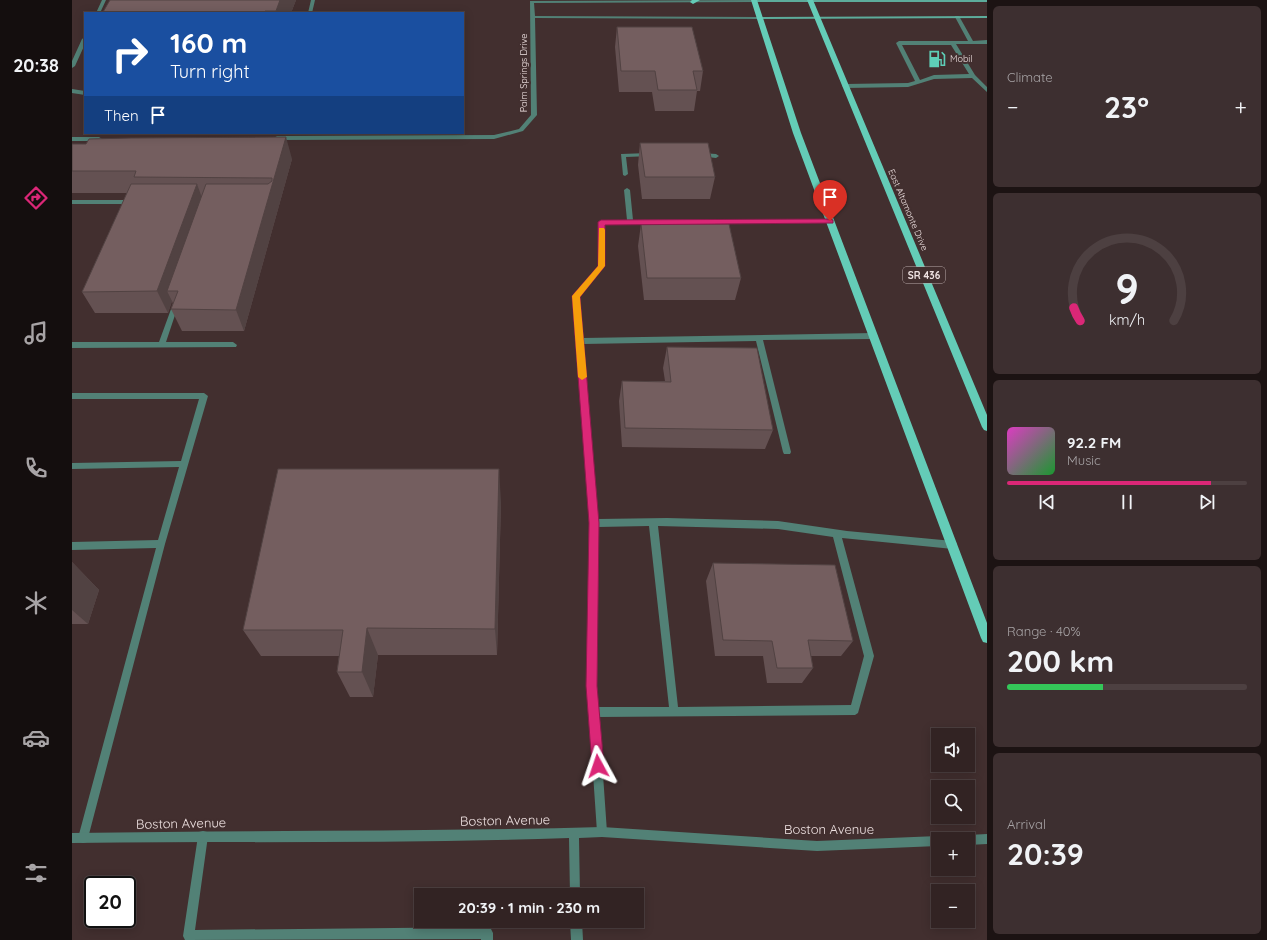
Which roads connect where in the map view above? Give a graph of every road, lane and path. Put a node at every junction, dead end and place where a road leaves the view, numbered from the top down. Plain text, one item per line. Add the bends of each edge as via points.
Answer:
1 (104, 0) edge
2 (313, 0) edge
3 (917, 0) edge
4 (532, 1) edge
5 (695, 1) edge
6 (754, 1) edge
7 (810, 1) edge
8 (925, 1) junction
9 (987, 1) edge
10 (98, 12) edge
11 (310, 12) edge
12 (532, 17) junction
13 (957, 17) junction
14 (987, 17) edge
15 (759, 18) junction
16 (817, 18) junction
17 (84, 42) edge
18 (971, 42) junction
19 (987, 42) edge
20 (953, 43) junction
21 (72, 66) edge
22 (973, 76) junction
23 (918, 82) junction
24 (845, 86) junction
25 (987, 90) edge
26 (72, 91) edge
27 (84, 93) edge
28 (278, 136) edge
29 (270, 138) edge
30 (104, 139) edge
31 (72, 140) edge
32 (654, 155) edge
33 (693, 155) edge
34 (716, 156) dead end
35 (625, 174) dead end
36 (627, 190) dead end
37 (72, 202) edge
38 (141, 202) edge
39 (830, 221) junction
40 (630, 222) junction
41 (180, 292) edge
42 (874, 336) junction
43 (759, 338) junction
44 (579, 341) junction
45 (72, 345) edge
46 (162, 345) junction
47 (233, 345) dead end
48 (72, 396) edge
49 (987, 427) edge
50 (787, 452) dead end
51 (184, 464) junction
52 (72, 466) edge
53 (652, 522) junction
54 (594, 523) junction
55 (837, 534) junction
56 (161, 544) junction
57 (953, 545) junction
58 (72, 546) edge
59 (987, 638) edge
60 (674, 711) junction
61 (594, 712) junction
62 (602, 832) junction
63 (574, 833) junction
64 (203, 836) junction
65 (77, 838) edge
66 (987, 839) edge
67 (975, 840) edge
68 (931, 841) edge
69 (575, 888) edge
70 (576, 928) edge
71 (487, 940) edge
72 (577, 940) edge

1 - 10 street
2 - 11 street
3 - 8 main road
4 - 5 street, Palm Springs Drive
4 - 12 street, Palm Springs Drive
5 - 6 street, Palm Springs Drive
6 - 7 main road, Palm Springs Drive
6 - 15 main road
7 - 8 main road, Palm Springs Drive
7 - 16 main road, East Altamonte Drive / SR 436
8 - 9 main road, Palm Springs Drive
12 - 15 street
12 - 28 street, Palm Springs Drive via 534,115 520,130 494,137
13 - 14 main road
13 - 16 main road
13 - 18 street
15 - 16 main road
15 - 39 main road via 797,133
16 - 24 main road, East Altamonte Drive / SR 436
17 - 21 street
18 - 19 street
18 - 20 street
20 - 22 street
20 - 23 street via 899,43
22 - 23 street via 934,77
22 - 25 street
23 - 24 street via 908,85
24 - 49 main road, East Altamonte Drive / SR 436
26 - 27 street
28 - 29 street, Palm Springs Drive
30 - 31 street
32 - 35 street via 623,155
33 - 34 street
36 - 40 street
37 - 38 street
39 - 40 street
39 - 42 main road
40 - 44 street via 601,222 602,266 576,296
41 - 46 street
42 - 43 street
42 - 57 main road
43 - 44 street
43 - 50 street
44 - 54 street
45 - 46 street
46 - 47 street
48 - 51 street via 204,396
51 - 52 street
51 - 56 street
53 - 54 street
53 - 55 street via 778,525
53 - 60 street
54 - 61 street
55 - 57 street
55 - 60 street via 869,656 855,710
56 - 58 street
56 - 65 street
57 - 59 main road
60 - 61 street
61 - 62 street
62 - 63 street, Boston Avenue
62 - 68 street, Boston Avenue via 817,846
63 - 64 street, Boston Avenue
63 - 69 street
64 - 65 street, Boston Avenue
64 - 71 street via 189,936 487,933
66 - 67 street
70 - 72 street

